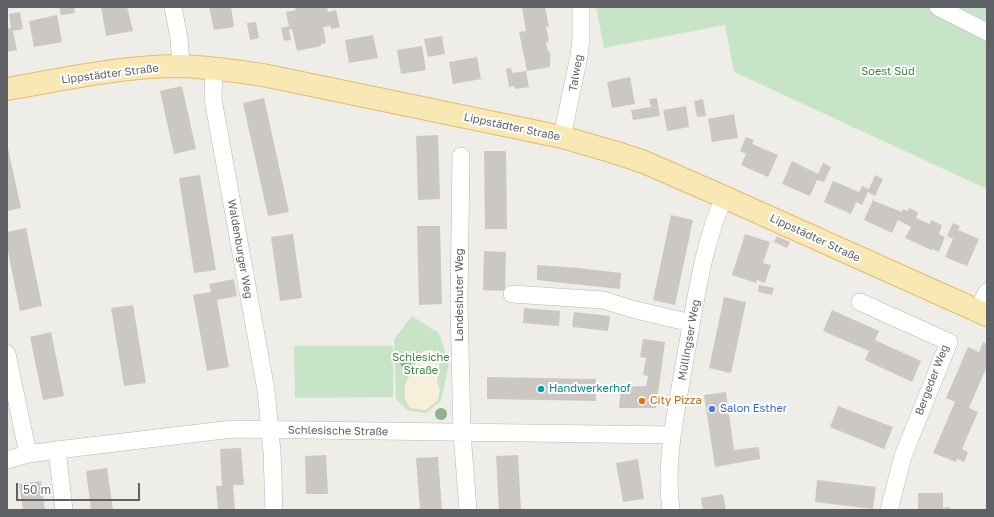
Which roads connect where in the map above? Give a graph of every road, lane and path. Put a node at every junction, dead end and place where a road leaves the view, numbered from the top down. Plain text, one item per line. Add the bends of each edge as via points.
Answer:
1 (173, 7) edge
2 (580, 7) edge
3 (938, 7) edge
4 (987, 32) edge
5 (181, 66) junction
6 (214, 68) junction
7 (7, 89) edge
8 (562, 137) junction
9 (461, 156) dead end
10 (724, 197) junction
11 (987, 292) edge
12 (512, 294) dead end
13 (860, 302) dead end
14 (982, 313) edge
15 (692, 323) junction
16 (7, 354) edge
17 (270, 429) junction
18 (462, 433) junction
19 (672, 435) junction
20 (57, 450) junction
21 (28, 454) junction
22 (7, 460) edge
23 (64, 510) edge
24 (274, 510) edge
25 (468, 510) edge
26 (672, 510) edge
27 (889, 510) edge

1 - 5 street
2 - 8 street, Talweg via 579,56
3 - 4 street
5 - 6 main road, Lippstädter Straße
5 - 7 main road, Lippstädter Straße via 122,70
6 - 8 main road, Lippstädter Straße via 263,75
6 - 17 street, Waldenburger Weg via 213,99 266,390
8 - 10 main road, Lippstädter Straße via 644,162
9 - 18 street, Landeshuter Weg via 459,304
10 - 14 main road, Lippstädter Straße
10 - 15 street, Müllingser Weg via 717,211 701,274
11 - 14 street
12 - 15 street via 603,300
13 - 27 street, Bergeder Weg via 949,342 903,456
15 - 19 street, Müllingser Weg
16 - 21 street
17 - 18 street, Schlesische Straße
17 - 20 street, Schlesische Straße via 232,429
17 - 24 street, Waldenburger Weg
18 - 19 street, Schlesische Straße
18 - 25 street, Landeshuter Weg
19 - 26 street, Müllingser Weg via 669,492
20 - 21 street, Schlesische Straße
20 - 23 street
21 - 22 street, Schlesische Straße

